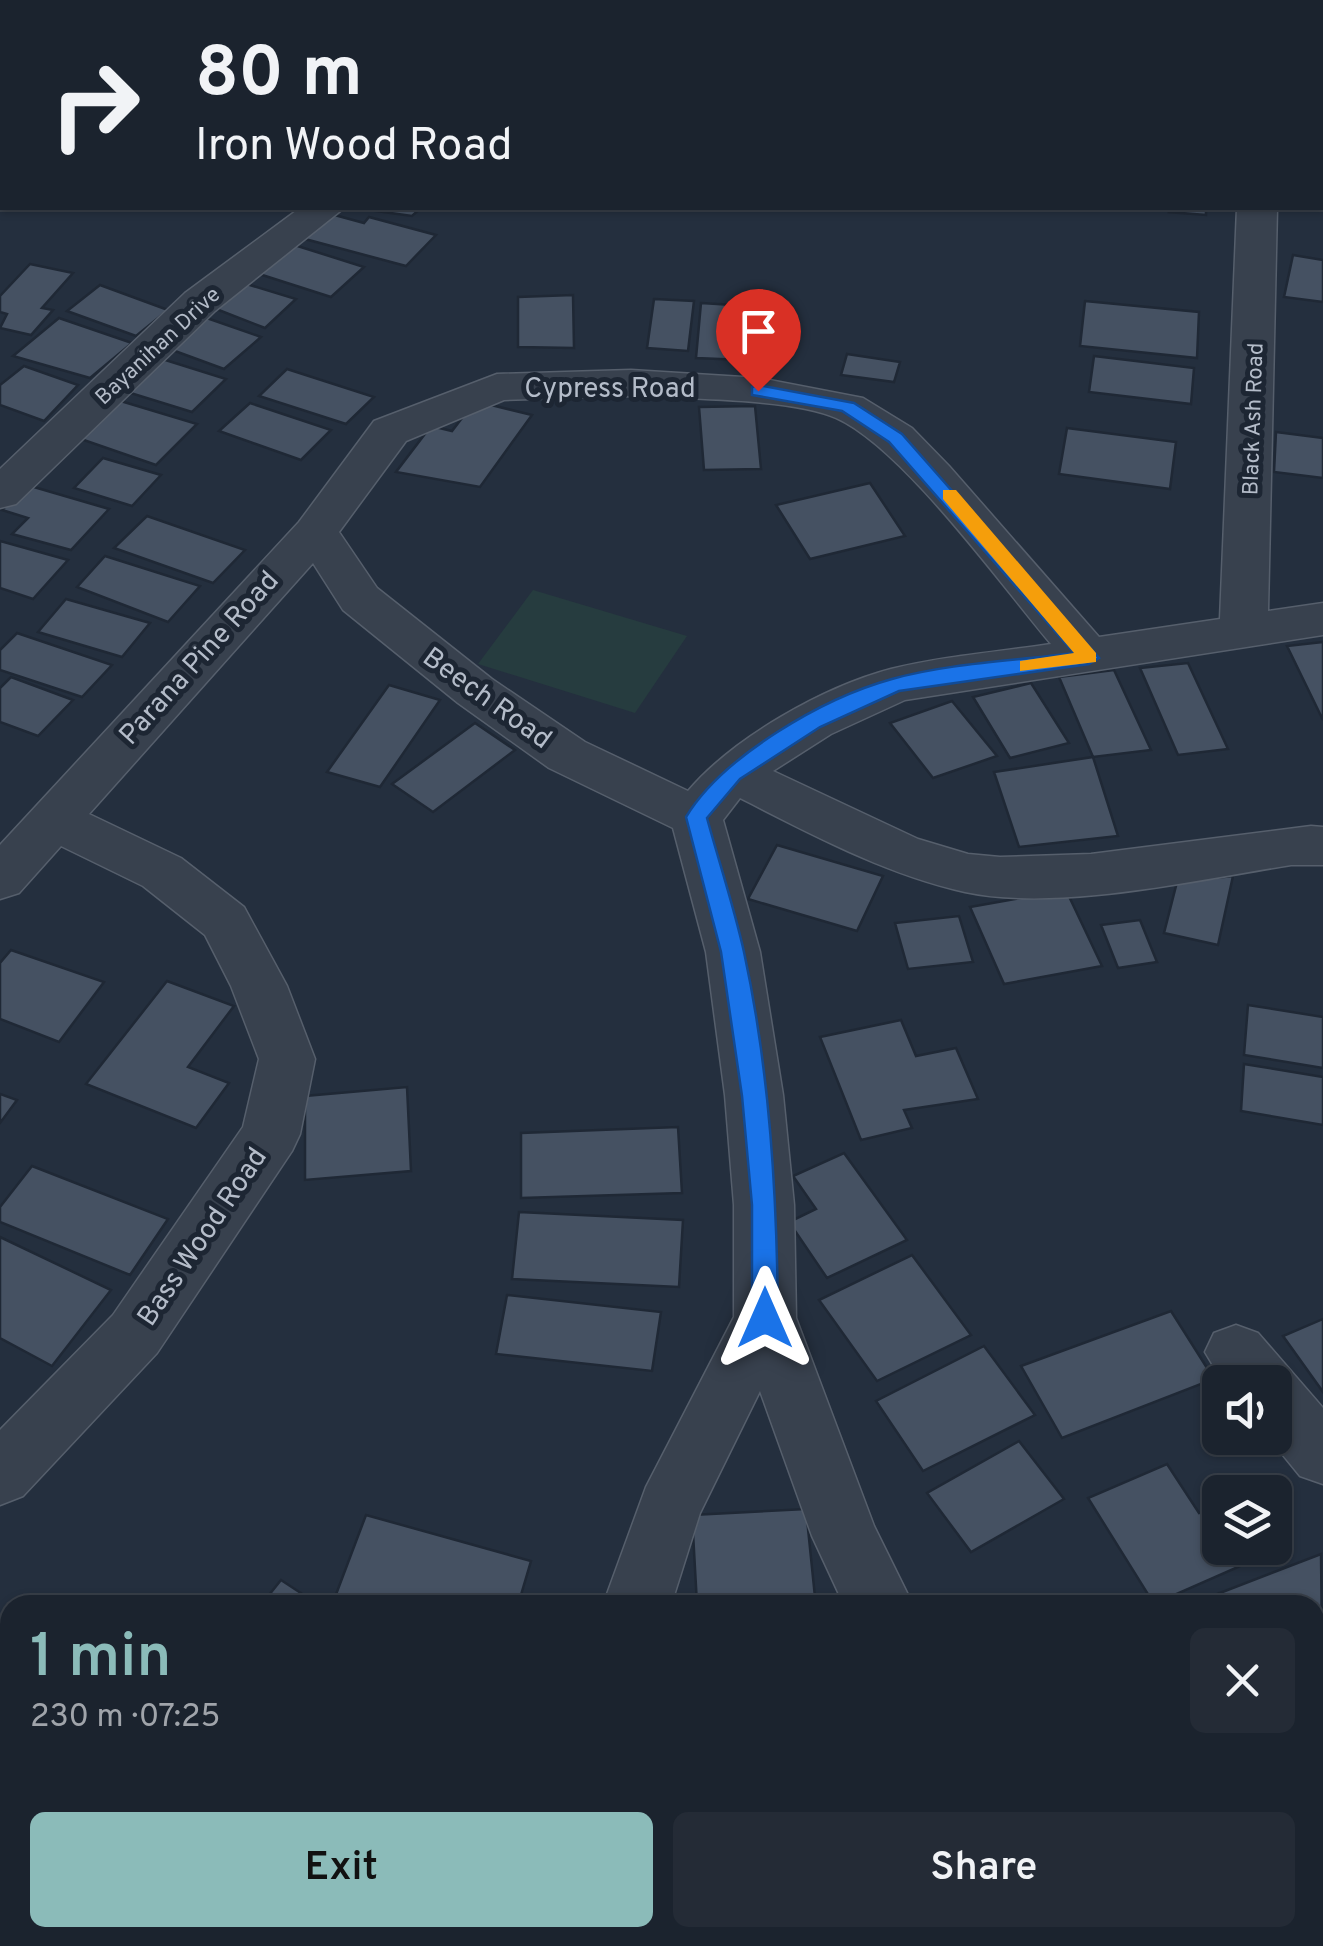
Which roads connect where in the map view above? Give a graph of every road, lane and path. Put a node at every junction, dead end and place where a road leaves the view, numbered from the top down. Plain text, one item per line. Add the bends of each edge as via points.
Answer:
1 (321, 210) edge
2 (1257, 210) edge
3 (390, 431) joint
4 (0, 494) edge
5 (314, 532) junction
6 (1323, 619) edge
7 (1244, 631) junction
8 (1089, 658) junction
9 (732, 773) junction
10 (696, 817) junction
11 (52, 819) junction
12 (1323, 846) edge
13 (0, 878) edge
14 (765, 1318) junction
15 (1292, 1418) edge
16 (1323, 1455) edge
17 (0, 1475) edge
18 (641, 1595) edge
19 (875, 1595) edge

1 - 4 street, Bayanihan Drive via 200,302
2 - 7 street, Black Ash Road
3 - 5 street, Parana Pine Road
3 - 8 street, Cypress Road via 497,387 649,384 758,391 848,406 896,438 933,476
5 - 10 street, Beech Road via 360,599 475,692 567,755
5 - 11 street, Parana Pine Road
6 - 7 street
7 - 8 street
8 - 9 street via 895,685 812,722
9 - 10 street
9 - 12 street via 935,866 997,878 1211,858 1290,842
10 - 14 street via 733,952 754,1096
11 - 13 street, Parana Pine Road
11 - 17 street, Bass Wood Road via 162,872 225,921 286,1059 271,1134 135,1334
14 - 18 street via 669,1508
14 - 19 street via 845,1536
15 - 16 street

